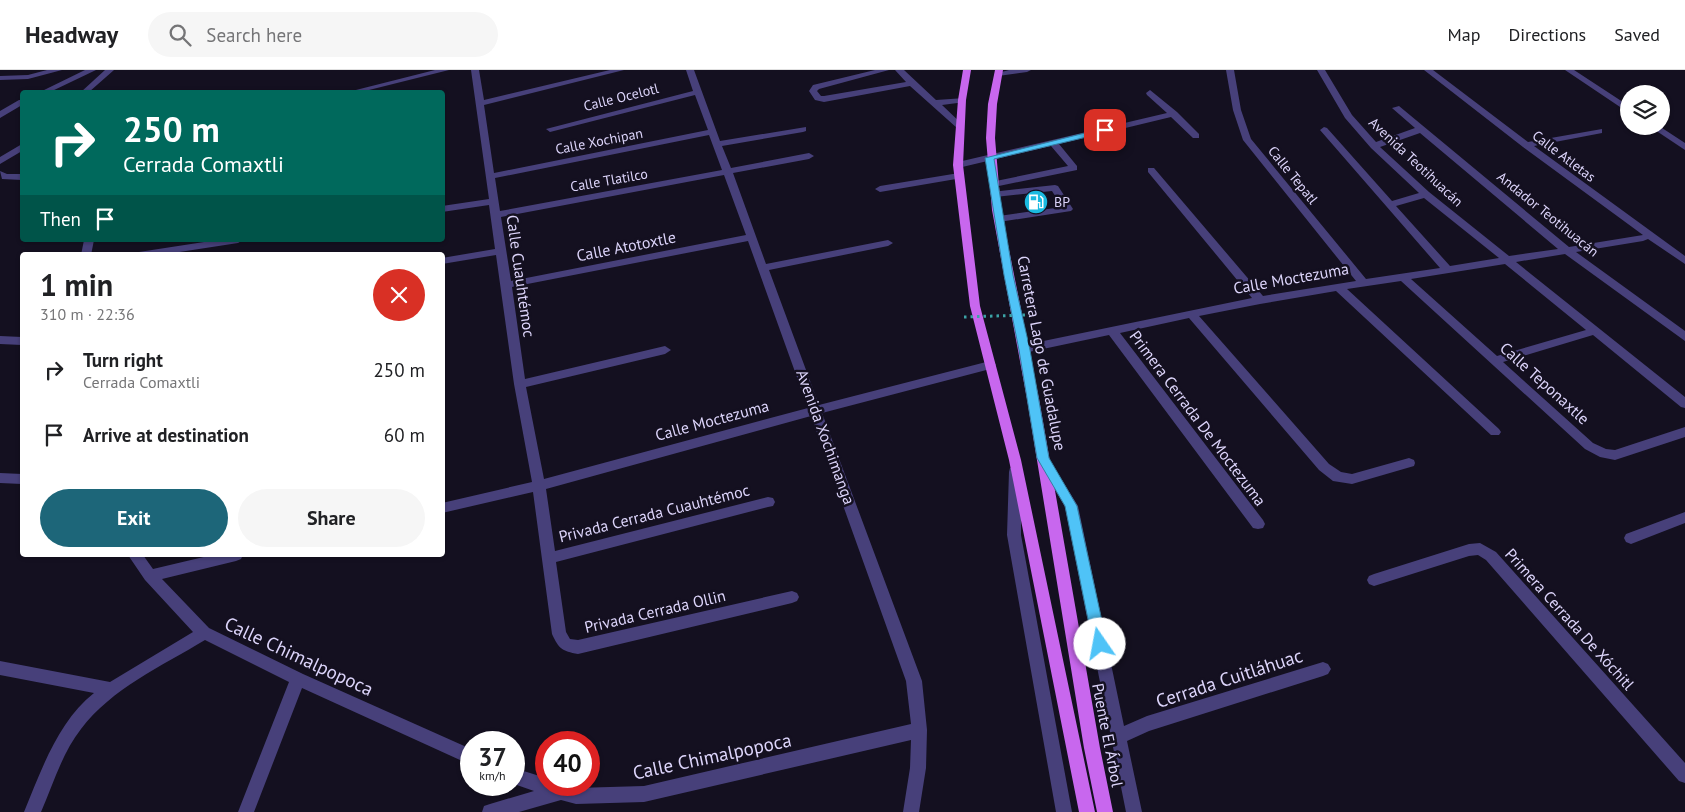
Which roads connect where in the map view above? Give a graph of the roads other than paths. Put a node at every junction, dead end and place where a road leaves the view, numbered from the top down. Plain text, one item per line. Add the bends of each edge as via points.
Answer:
1 (58, 70) edge
2 (92, 70) edge
3 (110, 70) edge
4 (445, 70) edge
5 (475, 70) edge
6 (620, 70) edge
7 (690, 70) edge
8 (885, 70) edge
9 (899, 70) edge
10 (967, 70) edge
11 (1027, 70) edge
12 (1230, 70) edge
13 (1321, 70) edge
14 (1428, 70) edge
15 (1569, 70) edge
16 (998, 72) edge
17 (0, 78) edge
18 (913, 83) junction
19 (379, 89) edge
20 (48, 90) edge
21 (87, 90) edge
22 (698, 92) junction
23 (1150, 93) dead end
24 (962, 100) junction
25 (20, 103) edge
26 (480, 103) junction
27 (935, 103) junction
28 (1620, 104) edge
29 (1396, 108) dead end
30 (1174, 114) junction
31 (0, 115) edge
32 (960, 126) junction
33 (803, 128) dead end
34 (550, 129) dead end
35 (1422, 129) junction
36 (1324, 130) dead end
37 (1599, 131) dead end
38 (1666, 135) edge
39 (1196, 136) dead end
40 (715, 138) junction
41 (1053, 142) junction
42 (1526, 145) junction
43 (1374, 146) junction
44 (20, 148) edge
45 (1685, 148) edge
46 (809, 156) dead end
47 (990, 158) junction
48 (0, 161) edge
49 (958, 165) junction
50 (1151, 170) dead end
51 (728, 172) junction
52 (0, 174) edge
53 (491, 176) junction
54 (959, 176) junction
55 (19, 178) edge
56 (0, 186) edge
57 (880, 189) dead end
58 (995, 189) junction
59 (1426, 194) junction
60 (494, 202) junction
61 (1389, 205) junction
62 (445, 209) edge
63 (1613, 209) junction
64 (496, 215) junction
65 (999, 219) junction
66 (752, 237) junction
67 (1643, 238) junction
68 (225, 242) edge
69 (888, 243) dead end
70 (1566, 250) junction
71 (501, 251) junction
72 (159, 252) edge
73 (445, 260) edge
74 (1507, 260) junction
75 (1685, 261) edge
76 (763, 268) junction
77 (1685, 268) edge
78 (1447, 270) junction
79 (1403, 276) junction
80 (1363, 283) junction
81 (506, 285) junction
82 (1338, 287) junction
83 (1260, 300) junction
84 (1191, 314) junction
85 (1112, 331) junction
86 (1595, 331) junction
87 (1685, 337) edge
88 (0, 340) edge
89 (20, 341) edge
90 (665, 350) dead end
91 (1024, 350) junction
92 (1495, 360) junction
93 (990, 365) junction
94 (520, 384) junction
95 (1685, 404) edge
96 (816, 410) junction
97 (1495, 432) dead end
98 (1685, 432) edge
99 (1043, 458) junction
100 (1015, 460) junction
101 (1409, 463) dead end
102 (0, 478) edge
103 (20, 479) edge
104 (539, 486) junction
105 (768, 502) dead end
106 (445, 507) edge
107 (1685, 517) edge
108 (1258, 524) dead end
109 (1631, 538) dead end
110 (136, 557) edge
111 (224, 557) edge
112 (548, 558) junction
113 (150, 576) junction
114 (1374, 580) dead end
115 (792, 598) dead end
116 (204, 633) junction
117 (0, 668) edge
118 (1323, 669) dead end
119 (298, 679) junction
120 (111, 689) junction
121 (919, 730) junction
122 (1120, 736) junction
123 (460, 752) edge
124 (1685, 775) edge
125 (600, 795) edge
126 (545, 796) edge
127 (32, 812) edge
128 (246, 812) edge
129 (490, 812) edge
130 (911, 812) edge
131 (1064, 812) edge
132 (1087, 812) edge
133 (1105, 812) edge
134 (1134, 812) edge

1 - 17 street via 28,77
2 - 20 street
3 - 21 street
4 - 19 street
5 - 26 street, Calle Cuauhtémoc
6 - 26 street
7 - 22 street, Avenida Xochimanga
8 - 18 street via 812,90 818,98 824,99
9 - 18 street
10 - 24 main road
11 - 16 street
12 - 80 street, Calle Tepatl via 1246,140
13 - 43 street, Avenida Teotihuacán via 1348,116
14 - 42 street, Calle Atletas
15 - 28 street
16 - 47 main road, Carretera Lago de Guadalupe via 994,87
18 - 27 street
22 - 34 street, Calle Ocelotl
22 - 40 street, Avenida Xochimanga
23 - 30 street
24 - 27 street
24 - 32 main road
25 - 31 street
26 - 53 street, Calle Cuauhtémoc
27 - 32 street
29 - 35 street, Andador Teotihuacán
30 - 39 street
30 - 41 street
32 - 49 main road
33 - 40 street, Calle Xochipan
35 - 43 street
35 - 70 street, Andador Teotihuacán
36 - 61 street
37 - 42 street
38 - 45 street
40 - 51 street, Avenida Xochimanga
40 - 53 street, Calle Xochipan
41 - 47 street
41 - 58 street via 1074,168
42 - 63 street, Calle Atletas
43 - 59 street, Avenida Teotihuacán
44 - 48 street
46 - 51 street, Calle Tlatilco
47 - 49 street
47 - 58 main road, Carretera Lago de Guadalupe
49 - 54 main road
50 - 83 street
51 - 64 street, Calle Tlatilco
51 - 66 street, Avenida Xochimanga
52 - 55 street
53 - 60 street, Calle Cuauhtémoc
54 - 57 street
54 - 93 main road via 975,306
55 - 56 street
58 - 65 main road, Carretera Lago de Guadalupe
58 - 65 street via 1055,188 1068,210
59 - 61 street
59 - 74 street, Avenida Teotihuacán
60 - 62 street
60 - 64 street, Calle Cuauhtémoc
61 - 78 street
63 - 67 street via 1614,218
63 - 75 street, Calle Atletas
64 - 71 street, Calle Cuauhtémoc
65 - 91 main road, Carretera Lago de Guadalupe
66 - 76 street, Avenida Xochimanga
66 - 81 street, Calle Atotoxtle
67 - 70 street, Calle Moctezuma
67 - 77 street
68 - 72 street
69 - 76 street
70 - 74 street, Calle Moctezuma
70 - 87 street, Andador Teotihuacán
71 - 73 street
71 - 81 street, Calle Cuauhtémoc
74 - 78 street, Calle Moctezuma
74 - 86 street
76 - 96 street, Avenida Xochimanga
78 - 79 street, Calle Moctezuma
79 - 80 street, Calle Moctezuma
79 - 92 street, Calle Teponaxtle
80 - 82 street, Calle Moctezuma
81 - 94 street, Calle Cuauhtémoc
82 - 83 street, Calle Moctezuma
82 - 97 street
83 - 84 street, Calle Moctezuma
84 - 85 street, Calle Moctezuma
84 - 101 street via 1324,467 1338,477 1352,479
85 - 91 street, Calle Moctezuma
85 - 108 street, Primera Cerrada De Moctezuma
86 - 92 street
86 - 95 street
88 - 89 street
90 - 94 street
91 - 99 main road, Carretera Lago de Guadalupe
92 - 98 street, Calle Teponaxtle via 1589,446 1604,454 1616,455
93 - 96 street, Calle Moctezuma
93 - 100 main road
94 - 104 street, Calle Cuauhtémoc
96 - 104 street, Calle Moctezuma
96 - 121 street, Avenida Xochimanga via 914,681
99 - 122 street, Carretera Lago de Guadalupe via 1071,506
99 - 133 main road, Puente El Árbol
100 - 131 street via 1014,535
100 - 132 main road
102 - 103 street
104 - 106 street, Calle Moctezuma
104 - 112 street, Privada Cerrada Ollin
105 - 112 street, Privada Cerrada Cuauhtémoc
107 - 109 street
110 - 113 street, Calle Chimalpopoca
111 - 113 street
112 - 115 street, Privada Cerrada Ollin via 559,634 566,644 572,646
113 - 116 street, Calle Chimalpopoca
114 - 124 street, Primera Cerrada De Xóchitl via 1480,549 1491,556
116 - 119 street, Calle Chimalpopoca
116 - 120 street
117 - 120 street
118 - 122 street, Cerrada Cuitláhuac via 1147,724
119 - 123 street, Calle Chimalpopoca
119 - 128 street
120 - 127 street via 74,725
121 - 125 street, Calle Chimalpopoca via 644,794
121 - 130 street, Avenida Xochimanga via 918,768
122 - 134 street, Carretera Lago de Guadalupe
126 - 129 street

